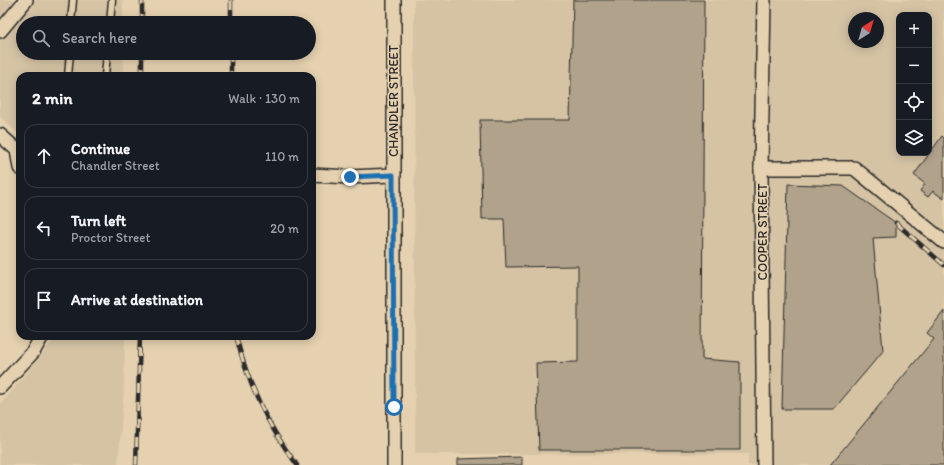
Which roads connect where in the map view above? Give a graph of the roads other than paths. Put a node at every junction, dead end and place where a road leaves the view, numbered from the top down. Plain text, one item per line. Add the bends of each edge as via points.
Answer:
1 (26, 0) edge
2 (73, 0) edge
3 (112, 0) edge
4 (394, 0) edge
5 (764, 0) edge
6 (72, 16) edge
7 (111, 16) edge
8 (0, 31) edge
9 (69, 60) edge
10 (106, 60) edge
11 (68, 72) edge
12 (105, 72) edge
13 (0, 135) edge
14 (16, 149) edge
15 (761, 168) junction
16 (316, 175) edge
17 (393, 175) junction
18 (944, 242) edge
19 (40, 340) edge
20 (0, 387) edge
21 (394, 465) edge
22 (764, 465) edge

1 - 8 street
2 - 6 lane
3 - 7 lane
4 - 17 street, CHANDLER STREET
5 - 15 street, COOPER STREET
9 - 11 lane
10 - 12 lane
13 - 14 street
15 - 18 street via 854,168
15 - 22 street, COOPER STREET
16 - 17 street
17 - 21 street, CHANDLER STREET
19 - 20 street via 33,352

